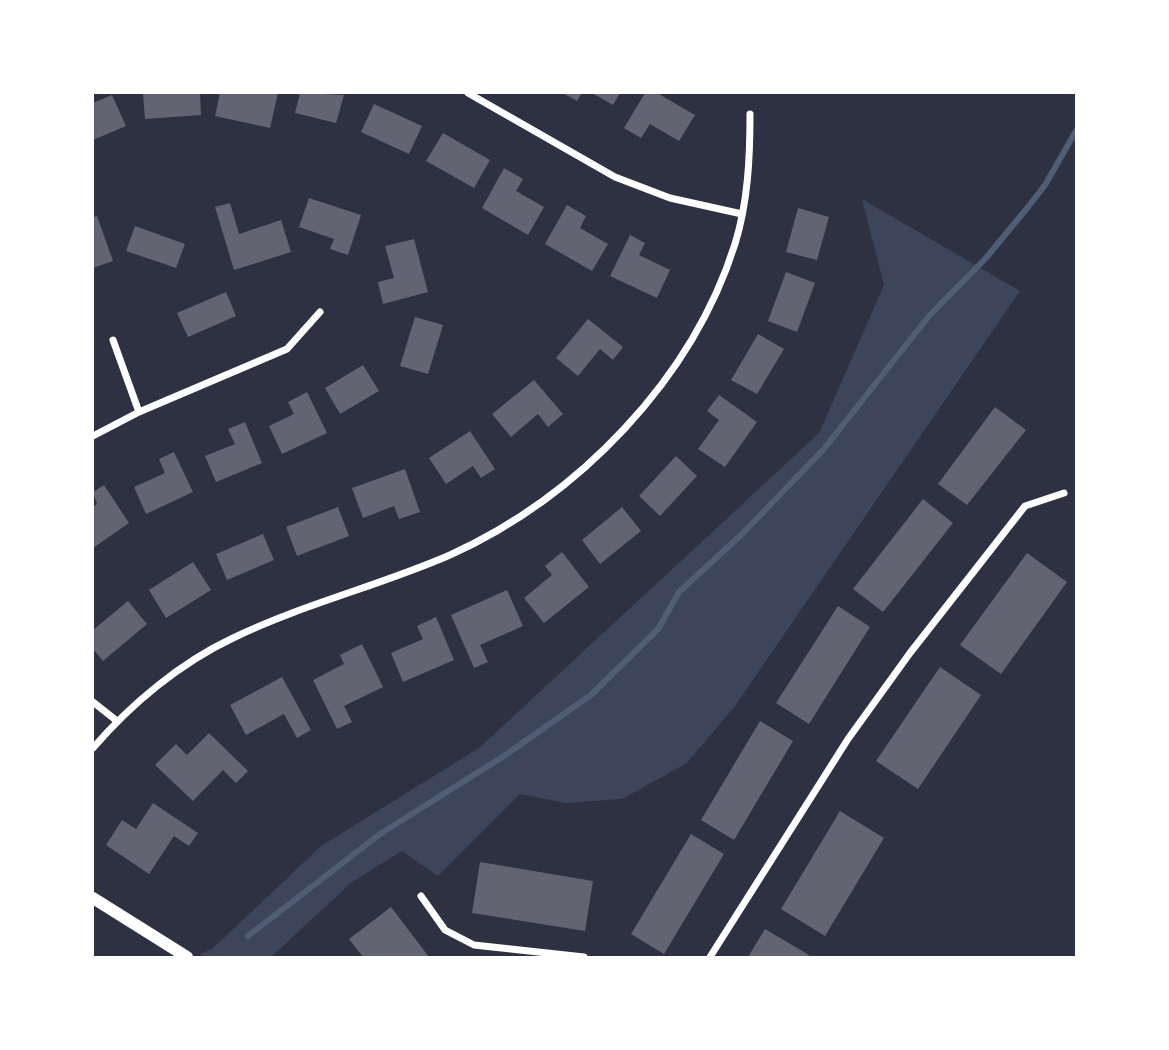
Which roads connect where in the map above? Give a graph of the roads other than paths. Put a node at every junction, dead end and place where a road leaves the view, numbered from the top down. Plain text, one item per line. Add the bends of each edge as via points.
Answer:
1 (467, 93) edge
2 (750, 114) dead end
3 (742, 214) junction
4 (320, 312) dead end
5 (113, 340) dead end
6 (139, 412) junction
7 (93, 436) edge
8 (1064, 493) dead end
9 (93, 702) edge
10 (117, 721) junction
11 (93, 748) edge
12 (421, 896) dead end
13 (93, 898) edge
14 (187, 957) edge
15 (584, 957) edge
16 (710, 957) edge

1 - 3 street via 615,177 670,198
2 - 3 street
3 - 10 street via 713,299 676,364 608,445 547,496 449,555 230,639 169,678
4 - 6 street via 287,349
5 - 6 street
6 - 7 street
8 - 16 street via 1024,506 910,653 848,739
9 - 10 street
10 - 11 street
12 - 15 street via 445,930 474,945
13 - 14 main road

